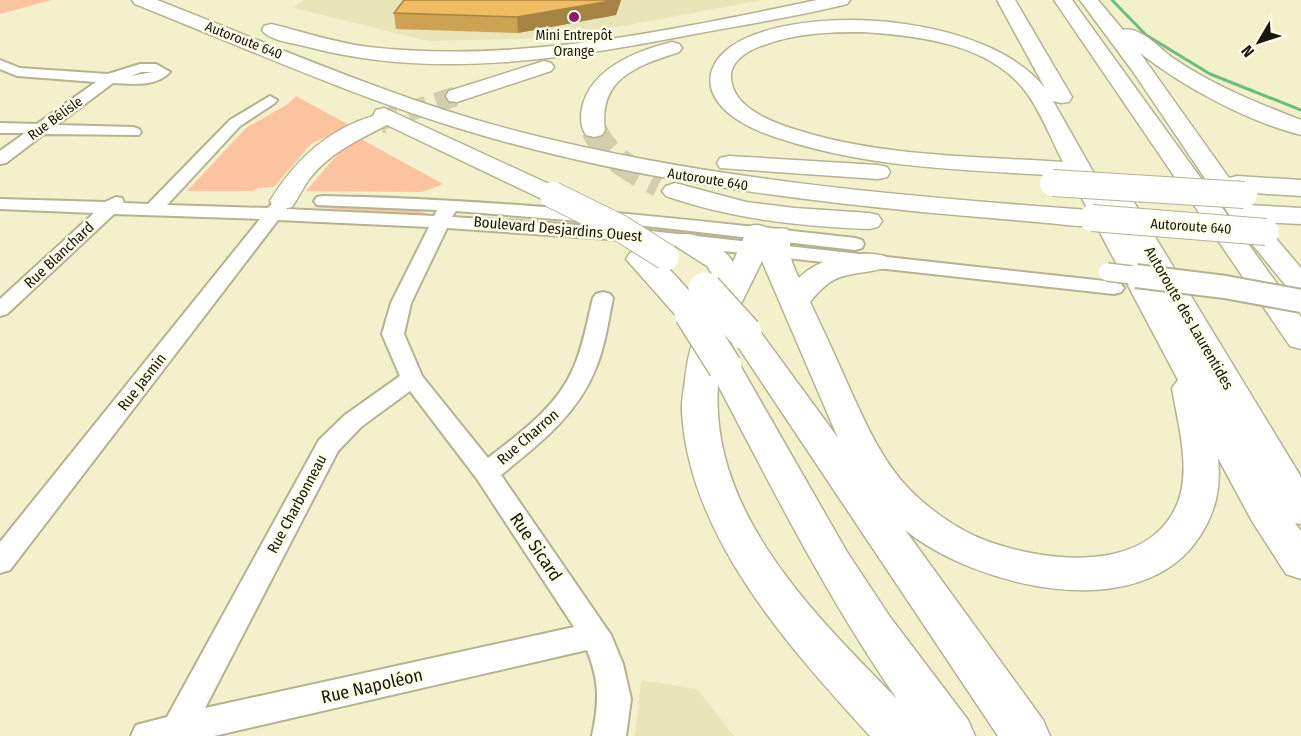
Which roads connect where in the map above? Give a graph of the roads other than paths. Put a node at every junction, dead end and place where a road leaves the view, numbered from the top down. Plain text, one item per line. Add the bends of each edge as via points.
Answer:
1 (141, 0) edge
2 (171, 0) edge
3 (851, 0) edge
4 (1006, 0) edge
5 (1063, 0) edge
6 (1090, 1) edge
7 (194, 9) junction
8 (228, 34) junction
9 (650, 38) junction
10 (0, 64) edge
11 (457, 96) tunnel mouth
12 (270, 100) dead end
13 (379, 121) tunnel mouth
14 (0, 128) edge
15 (1301, 128) edge
16 (41, 129) junction
17 (594, 130) tunnel mouth
18 (133, 132) dead end
19 (0, 159) edge
20 (685, 160) junction
21 (1058, 176) junction
22 (660, 184) tunnel mouth
23 (1301, 188) edge
24 (0, 194) edge
25 (1301, 201) edge
26 (114, 203) junction
27 (0, 204) edge
28 (156, 205) junction
29 (279, 207) junction
30 (445, 213) junction
31 (1091, 216) junction
32 (1301, 216) edge
33 (1259, 222) junction
34 (1301, 234) edge
35 (766, 242) junction
36 (1238, 250) junction
37 (664, 252) junction
38 (875, 262) junction
39 (1111, 280) junction
40 (1301, 286) edge
41 (710, 296) junction
42 (603, 298) dead end
43 (795, 301) junction
44 (1301, 303) edge
45 (0, 310) edge
46 (1301, 316) edge
47 (1301, 339) edge
48 (1187, 369) junction
49 (412, 378) junction
50 (486, 473) junction
51 (1301, 510) edge
52 (0, 562) edge
53 (1301, 563) edge
54 (596, 635) junction
55 (163, 733) edge
56 (609, 736) edge
57 (901, 736) edge
58 (951, 736) edge
59 (1026, 736) edge

1 - 8 highway, Autoroute 640
2 - 7 highway, Autoroute 640
3 - 9 highway
3 - 17 highway via 639,60 613,76 597,93 591,108
4 - 51 highway, Autoroute des Laurentides
5 - 36 highway
6 - 15 highway via 1186,76
6 - 40 highway via 1233,202
7 - 9 highway via 329,46 409,58 526,56
7 - 20 highway, Autoroute 640 via 474,113 576,139
8 - 31 highway, Autoroute 640 via 462,122 613,161 819,195
8 - 37 highway, bridge via 319,84
9 - 11 highway
10 - 16 street, Rue Bélisle via 17,72 111,78
12 - 28 street via 235,123
13 - 29 highway via 326,147
14 - 16 street
16 - 18 street
16 - 19 street, Rue Bélisle
20 - 21 highway
20 - 31 highway, Autoroute 640
21 - 23 highway
21 - 25 highway, bridge
21 - 48 highway via 845,148 793,136 754,120 730,102 720,83 721,69 736,52 763,39 798,30 850,26 942,37 1011,65 1036,90
22 - 31 highway via 707,202 773,214 845,220
24 - 26 street, Boulevard Desjardins Ouest
26 - 27 street, Boulevard Desjardins Ouest
26 - 28 street, Boulevard Desjardins Ouest
26 - 45 street, Rue Blanchard
28 - 29 street, Boulevard Desjardins Ouest
29 - 30 street, Boulevard Desjardins Ouest
29 - 52 street, Rue Jasmin
30 - 35 street, Boulevard Desjardins Ouest via 618,216
30 - 37 street, Boulevard Desjardins Ouest via 623,234
30 - 49 street via 401,303 393,334
31 - 33 highway, bridge
32 - 33 highway, Autoroute 640
33 - 34 highway
35 - 37 street, Boulevard Desjardins Ouest
35 - 38 street, Boulevard Desjardins Ouest
35 - 39 street, Boulevard Desjardins Ouest
35 - 41 highway
35 - 43 highway
36 - 44 highway
36 - 47 highway
37 - 41 highway via 668,286
37 - 41 highway via 718,260
38 - 39 street, Boulevard Desjardins Ouest
38 - 43 highway via 820,273
39 - 44 street, bridge via 1225,287
39 - 46 street
41 - 57 highway via 715,323 701,368 699,408 712,477 738,537 765,580 814,641
41 - 58 highway, bridge via 725,367 831,563 873,630
41 - 59 highway, bridge via 745,333
42 - 50 street, Rue Charron via 585,369 566,403
43 - 48 highway via 862,452 884,486 913,515 944,537 984,556 1029,570 1078,574 1121,570 1156,555 1181,533 1196,507 1200,478
48 - 53 highway via 1266,511
49 - 50 street, Rue Sicard
49 - 55 street, Rue Charbonneau via 353,421 328,446
50 - 54 street, Rue Sicard
54 - 55 street, Rue Napoléon
54 - 56 street, Rue Sicard via 608,664 615,699

